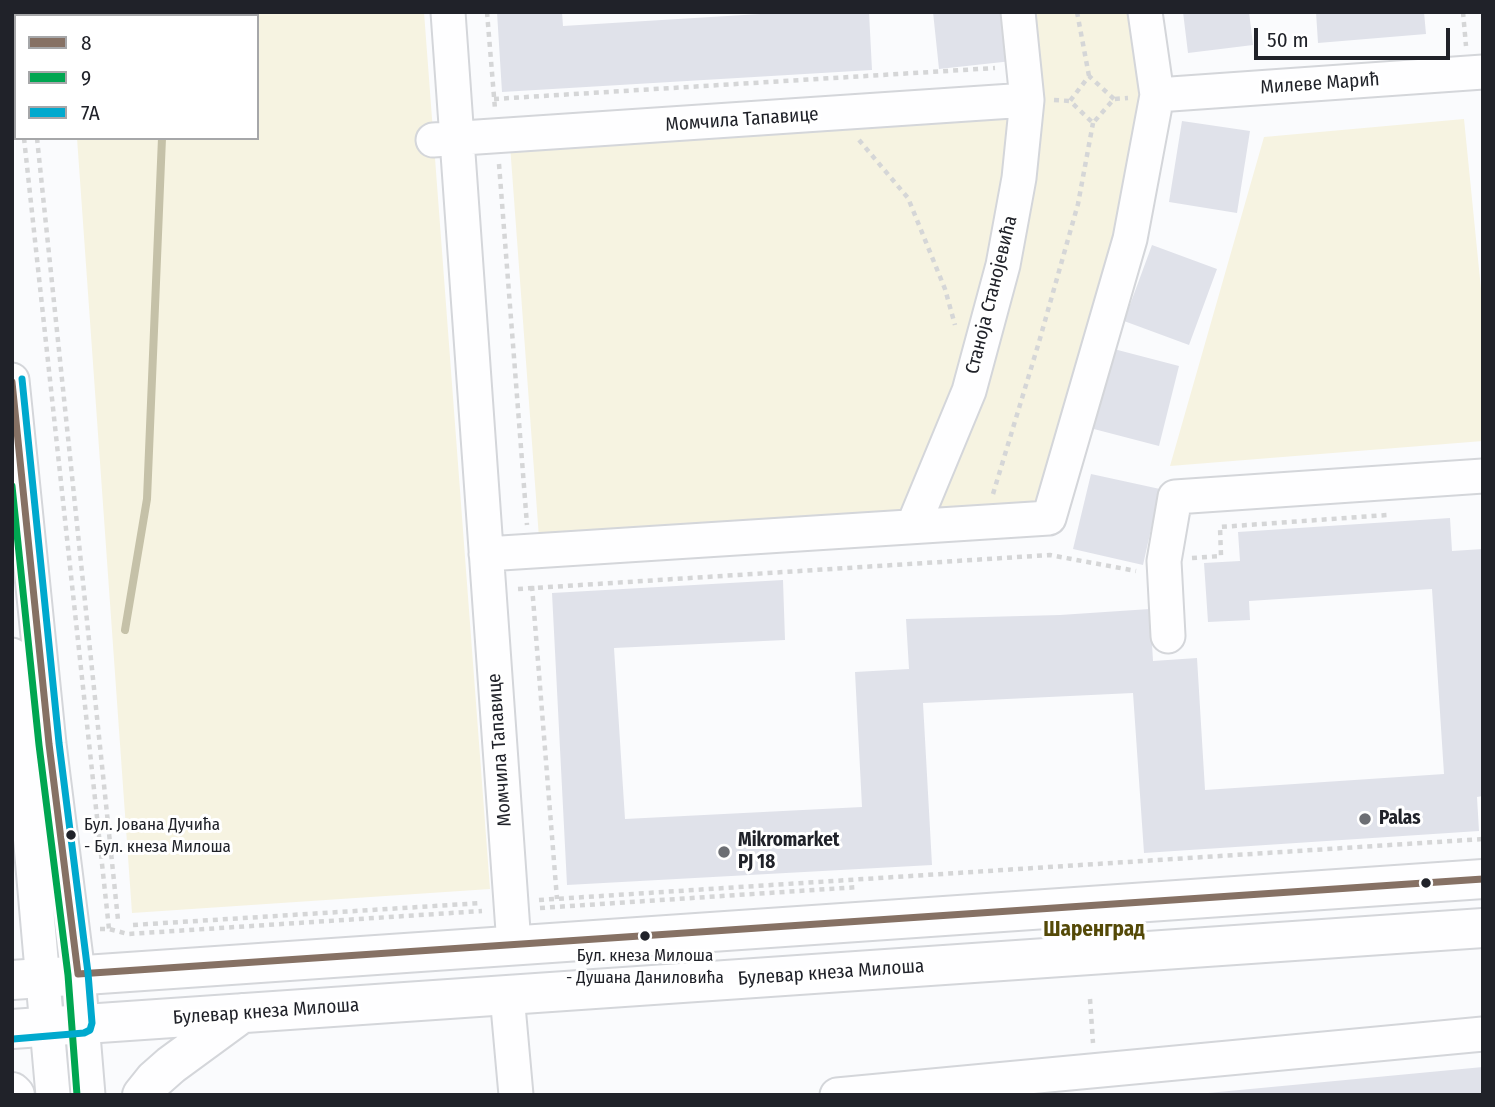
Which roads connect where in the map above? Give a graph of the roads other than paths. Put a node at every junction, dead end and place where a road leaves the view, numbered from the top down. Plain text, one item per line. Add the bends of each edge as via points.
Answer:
1 (448, 12) edge
2 (1018, 12) edge
3 (1145, 12) edge
4 (1483, 72) edge
5 (1157, 95) junction
6 (1027, 100) junction
7 (445, 139) junction
8 (12, 380) edge
9 (1483, 476) edge
10 (914, 526) junction
11 (486, 554) junction
12 (1168, 636) dead end
13 (12, 655) edge
14 (1483, 879) edge
15 (512, 919) junction
16 (1483, 929) edge
17 (44, 977) edge
18 (507, 995) junction
19 (242, 1013) junction
20 (47, 1026) edge
21 (1483, 1034) edge
22 (53, 1095) edge
23 (88, 1095) edge
24 (142, 1095) edge
25 (516, 1095) edge
26 (837, 1095) edge

1 - 7 street, Момчила Тапавице
2 - 6 street, Станоја Станојевића
3 - 5 street
4 - 5 street, Милеве Марић
5 - 10 street via 1130,239 1049,518
6 - 7 street, Момчила Тапавице
6 - 10 street, Станоја Станојевића via 1003,265 969,391
7 - 11 street, Момчила Тапавице
8 - 17 street via 49,744
9 - 12 street via 1175,497 1164,561
10 - 11 street
11 - 15 street, Момчила Тапавице
13 - 17 street
14 - 15 main road
15 - 17 main road
16 - 18 main road, Булевар кнеза Милоша
17 - 20 street
18 - 19 main road, Булевар кнеза Милоша
18 - 25 street
19 - 20 main road, Булевар кнеза Милоша
19 - 24 main road via 171,1065
20 - 22 street
20 - 23 street
21 - 26 street

